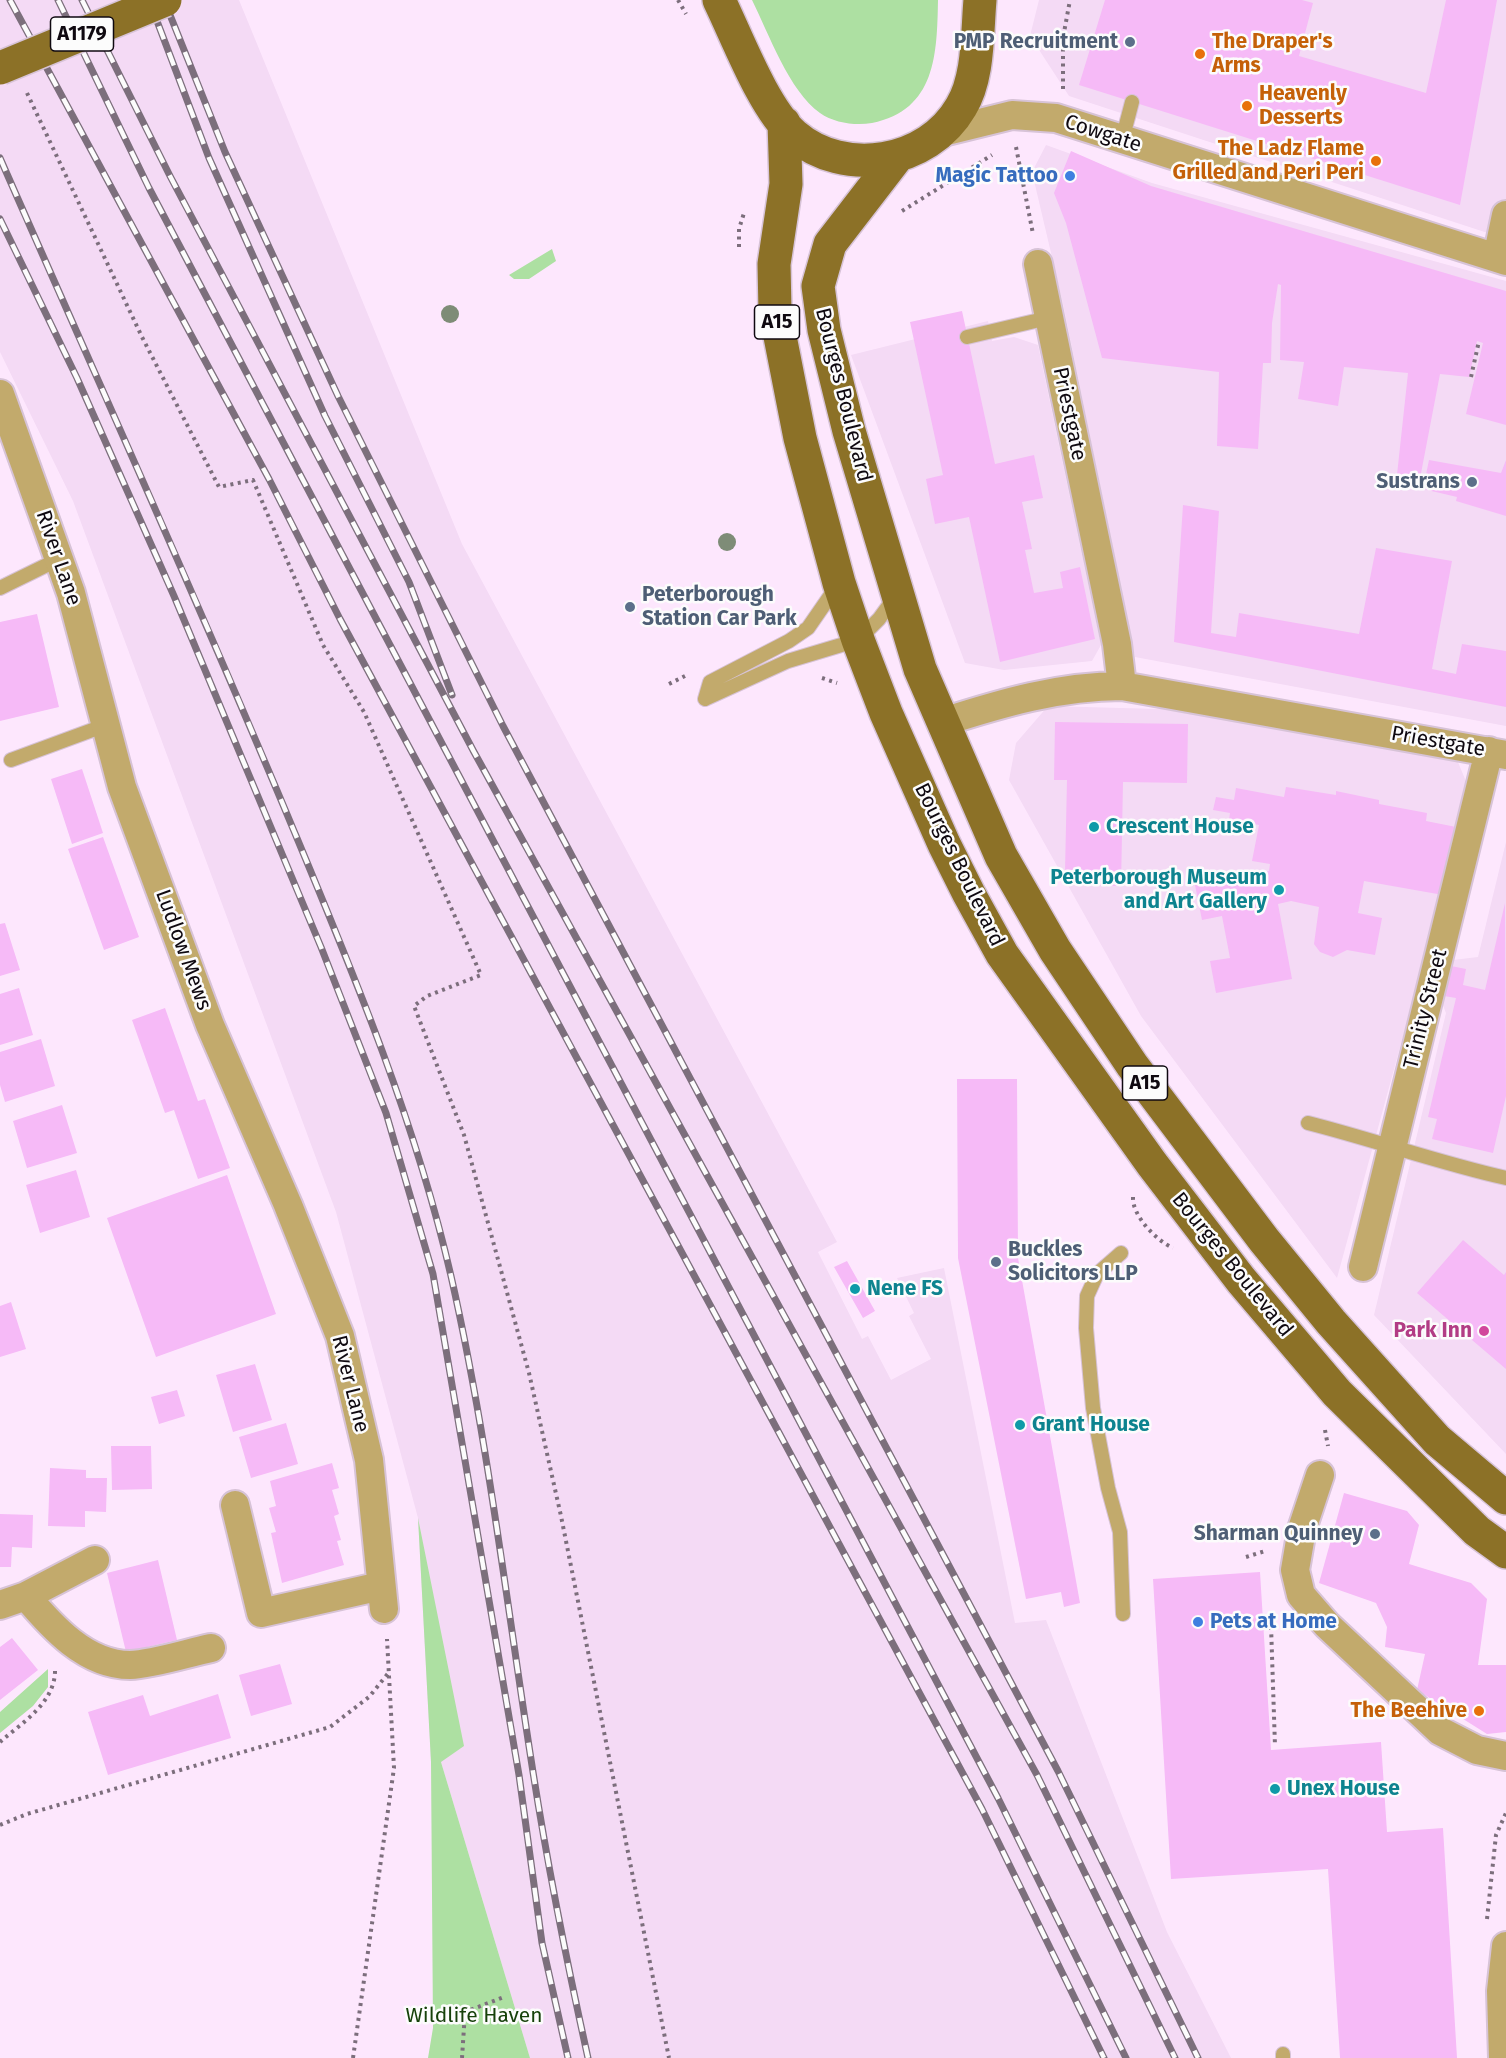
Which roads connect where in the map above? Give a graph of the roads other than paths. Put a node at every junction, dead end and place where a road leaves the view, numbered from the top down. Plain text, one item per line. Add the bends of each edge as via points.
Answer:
1 (165, 0) edge
2 (719, 0) edge
3 (980, 0) edge
4 (0, 68) edge
5 (1132, 102) dead end
6 (784, 123) junction
7 (939, 134) junction
8 (1122, 140) junction
9 (897, 157) junction
10 (1506, 214) edge
11 (1502, 259) edge
12 (1038, 264) road end
13 (1048, 318) junction
14 (967, 337) dead end
15 (0, 394) edge
16 (59, 559) junction
17 (839, 584) junction
18 (0, 588) edge
19 (898, 593) junction
20 (858, 640) junction
21 (1122, 686) junction
22 (943, 723) junction
23 (106, 725) junction
24 (1498, 753) edge
25 (10, 760) dead end
26 (1308, 1123) dead end
27 (1393, 1145) junction
28 (273, 1170) joint
29 (1506, 1178) edge
30 (1121, 1253) dead end
31 (1363, 1268) dead end
32 (1320, 1475) dead end
33 (1506, 1498) edge
34 (235, 1505) dead end
35 (1506, 1552) edge
36 (95, 1560) dead end
37 (13, 1601) edge
38 (1124, 1614) dead end
39 (211, 1648) dead end
40 (1506, 1756) edge
41 (1506, 1946) edge
42 (1503, 2058) edge

1 - 4 main road, A1179, bridge
2 - 6 main road via 770,105
3 - 7 main road via 969,88 961,107
5 - 8 lane
6 - 9 main road via 813,148 836,157 871,161
6 - 17 main road, Bourges Boulevard / A15 via 786,184 774,264 775,311 800,438
7 - 8 street, Cowgate via 1012,115 1043,115
7 - 9 main road
8 - 11 street, Cowgate
9 - 19 main road, Bourges Boulevard / A15 via 830,244 818,286 824,330 849,431
10 - 11 street
12 - 13 street, Priestgate
13 - 14 lane
13 - 21 street, Priestgate via 1117,644
15 - 16 street, River Lane
16 - 18 lane
16 - 23 street, River Lane
17 - 20 main road, Bourges Boulevard / A15
17 - 20 lane via 808,628 710,682 705,699 788,661
19 - 20 lane
19 - 22 main road, Bourges Boulevard / A15 via 920,669
20 - 35 main road, Bourges Boulevard / A15 via 944,844 1009,963 1241,1280 1337,1393 1477,1531
21 - 22 street, Priestgate via 1091,686 1022,698
21 - 24 street, Priestgate
22 - 33 main road, Bourges Boulevard / A15 via 1001,856 1055,950 1132,1065 1331,1322 1437,1440
23 - 25 lane
23 - 28 street, Ludlow Mews via 122,787 210,1025
24 - 27 street, Trinity Street
26 - 27 lane
27 - 29 lane via 1449,1166
27 - 31 street, Trinity Street
28 - 34 street, River Lane via 340,1336 369,1460 382,1598 261,1613
30 - 38 lane via 1097,1274 1087,1296 1086,1328 1094,1408 1120,1532
32 - 40 street via 1302,1529 1295,1570 1301,1595 1327,1625 1440,1731 1477,1750
36 - 37 street
37 - 39 street via 97,1658 130,1665
41 - 42 street via 1501,1991

